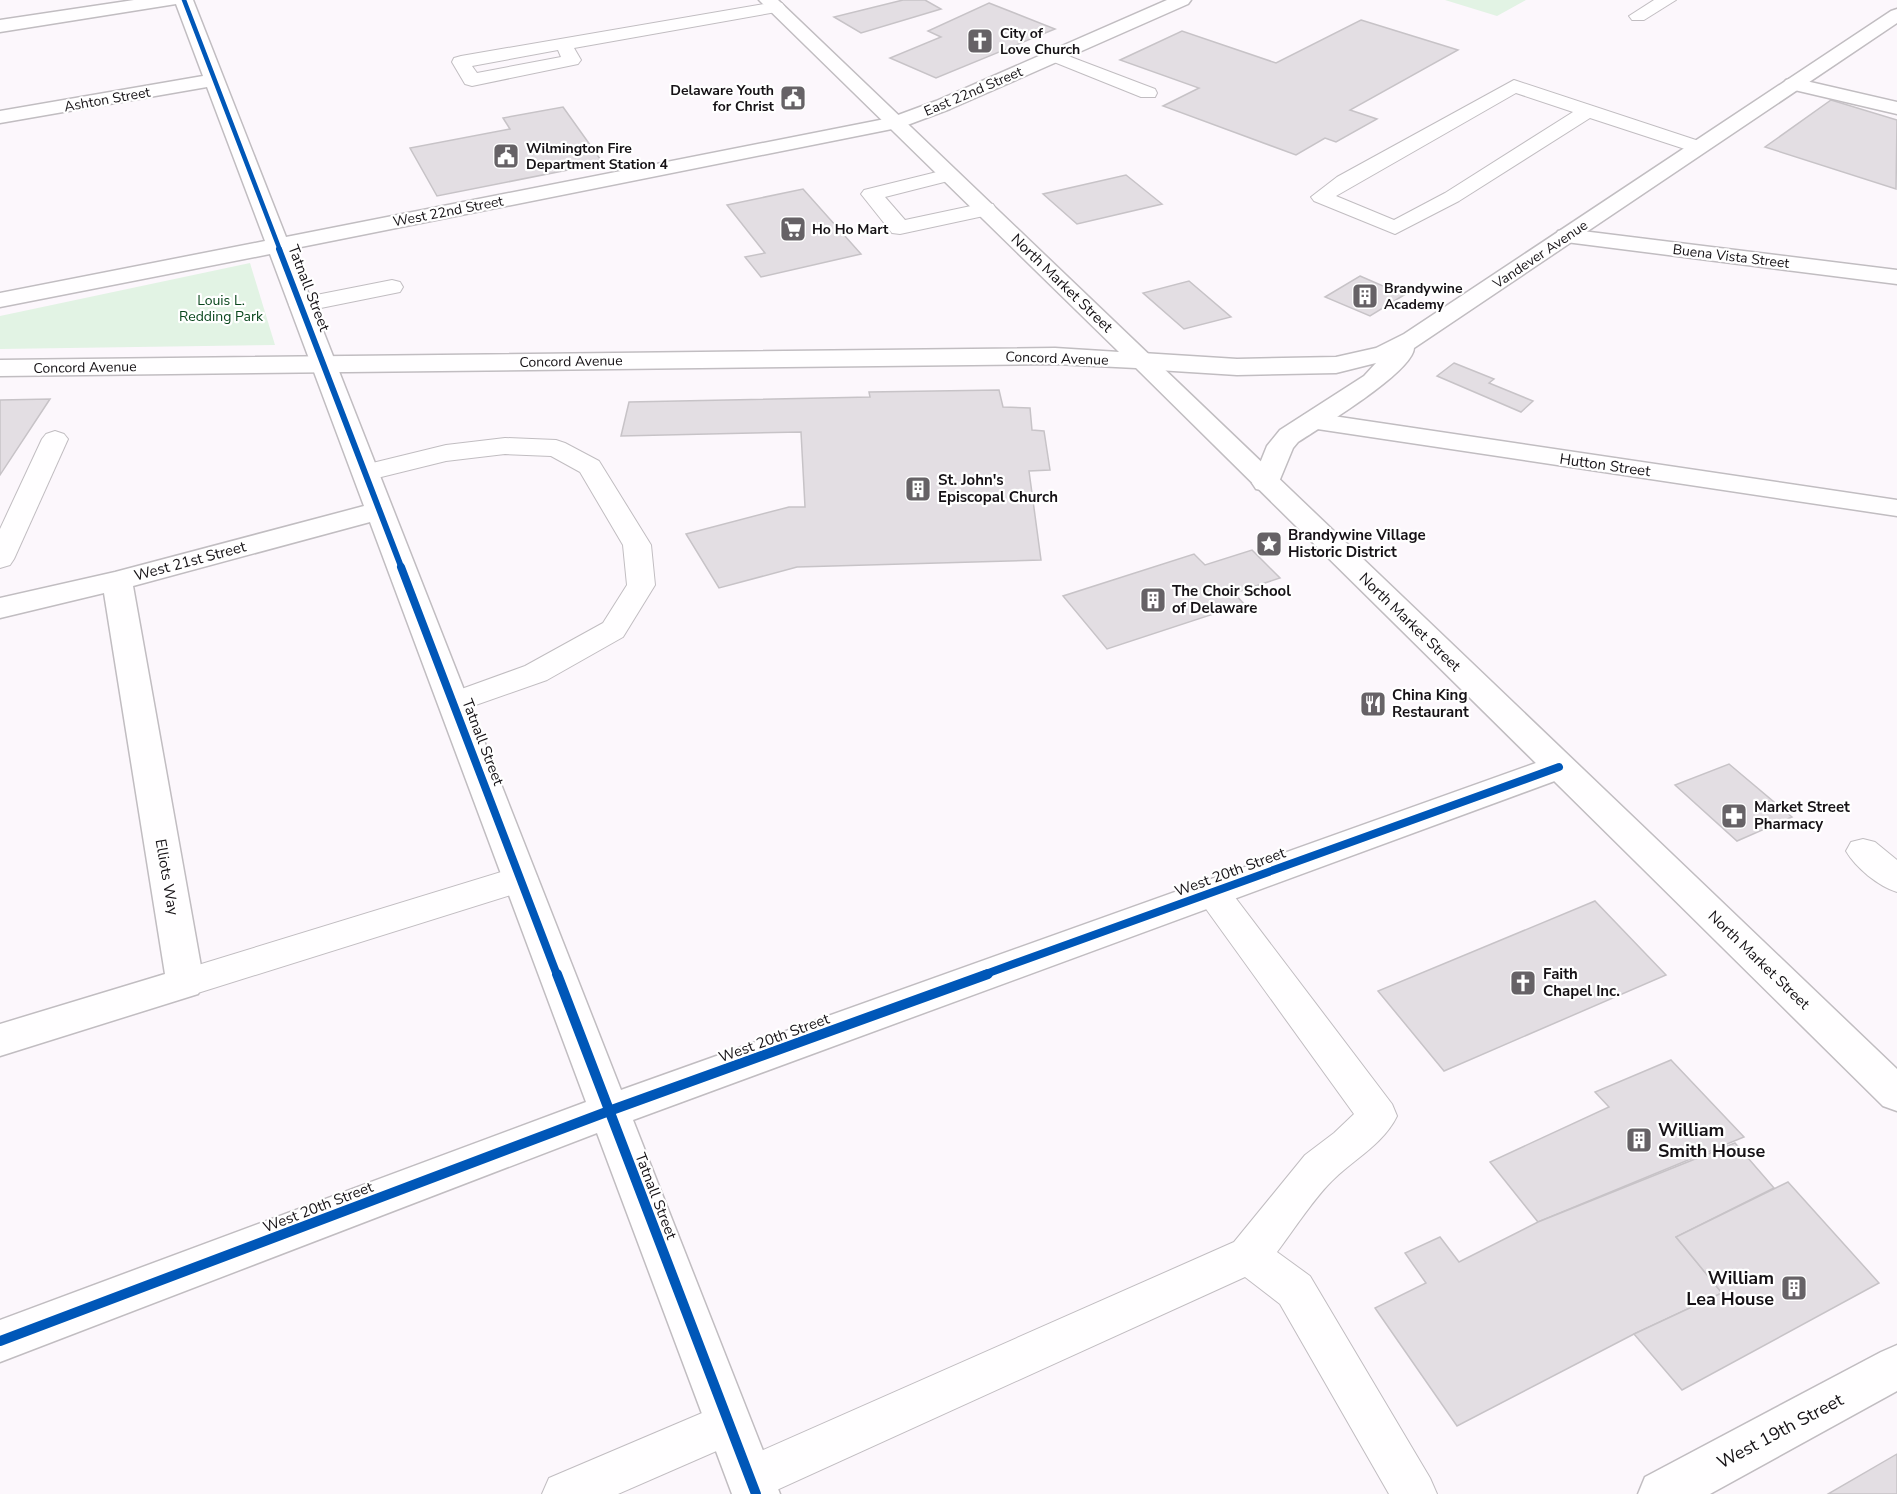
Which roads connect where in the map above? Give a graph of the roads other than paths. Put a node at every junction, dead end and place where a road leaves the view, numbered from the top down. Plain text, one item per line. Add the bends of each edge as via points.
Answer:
1 (170, 0) edge
2 (184, 0) edge
3 (1182, 0) edge
4 (1667, 0) edge
5 (771, 2) edge
6 (1897, 15) edge
7 (1638, 16) dead end
8 (0, 26) edge
9 (563, 44) junction
10 (1055, 56) junction
11 (215, 80) junction
12 (1792, 84) junction
13 (1148, 93) dead end
14 (1897, 108) edge
15 (1589, 110) junction
16 (0, 117) edge
17 (895, 123) junction
18 (1698, 147) junction
19 (949, 175) junction
20 (985, 209) junction
21 (1566, 236) junction
22 (278, 245) junction
23 (1897, 276) edge
24 (392, 287) dead end
25 (0, 300) edge
26 (301, 305) junction
27 (1413, 339) junction
28 (1143, 361) junction
29 (324, 364) junction
30 (0, 368) edge
31 (1313, 421) junction
32 (55, 439) dead end
33 (365, 473) junction
34 (1266, 483) junction
35 (1897, 508) edge
36 (379, 511) junction
37 (0, 559) edge
38 (117, 581) junction
39 (0, 608) edge
40 (453, 703) junction
41 (1559, 767) junction
42 (1863, 851) dead end
43 (521, 879) junction
44 (1897, 879) edge
45 (1214, 893) junction
46 (185, 983) junction
47 (0, 1040) edge
48 (1897, 1094) edge
49 (609, 1112) junction
50 (1249, 1255) junction
51 (0, 1341) edge
52 (1897, 1368) edge
53 (729, 1424) junction
54 (753, 1486) edge
55 (565, 1494) edge
56 (1414, 1494) edge
57 (1662, 1494) edge

1 - 8 street
2 - 11 street, Tatnall Street
3 - 10 street, East 22nd Street
4 - 7 lane
5 - 9 lane
5 - 17 street, North Market Street
6 - 12 street, Vandever Avenue
9 - 9 lane via 540,48 461,62 472,80 572,60
10 - 13 lane
10 - 17 street, East 22nd Street
11 - 16 street, Ashton Street
11 - 22 street, Tatnall Street
12 - 14 street
12 - 18 street, Vandever Avenue
15 - 15 lane via 1514,86 1321,197 1395,228
15 - 18 lane
17 - 19 street, North Market Street
17 - 22 street, West 22nd Street
18 - 21 street, Vandever Avenue
19 - 20 street, North Market Street
19 - 20 lane via 871,194 900,228
20 - 28 street, North Market Street
21 - 23 street, Buena Vista Street
21 - 27 street, Vandever Avenue
22 - 25 street, West 22nd Street
22 - 26 street, Tatnall Street
24 - 26 lane
26 - 29 street, Tatnall Street
27 - 28 street, Vandever Avenue via 1384,354 1336,365 1237,368
27 - 31 street via 1373,381
28 - 29 street, Concord Avenue via 1043,356
28 - 34 street, North Market Street
29 - 30 street, Concord Avenue
29 - 33 street, Tatnall Street
31 - 34 street via 1280,446
31 - 35 street, Hutton Street
32 - 37 lane
33 - 36 street, Tatnall Street
33 - 40 lane via 446,453 505,446 556,448 590,467 638,544 641,585 613,630 536,673
34 - 41 street, North Market Street
36 - 38 street, West 21st Street
36 - 40 street, Tatnall Street
38 - 39 street, West 21st Street
38 - 46 street, Elliots Way
40 - 43 street, Tatnall Street
41 - 45 street, West 20th Street
41 - 48 street, North Market Street
42 - 44 lane
43 - 46 lane
43 - 49 street, Tatnall Street
45 - 49 street, West 20th Street
45 - 50 lane via 1378,1116 1319,1167
46 - 47 street
49 - 51 street, West 20th Street
49 - 53 street, Tatnall Street
50 - 54 lane
50 - 56 lane via 1295,1290
52 - 57 street, West 19th Street
53 - 54 street, Tatnall Street
53 - 55 lane

